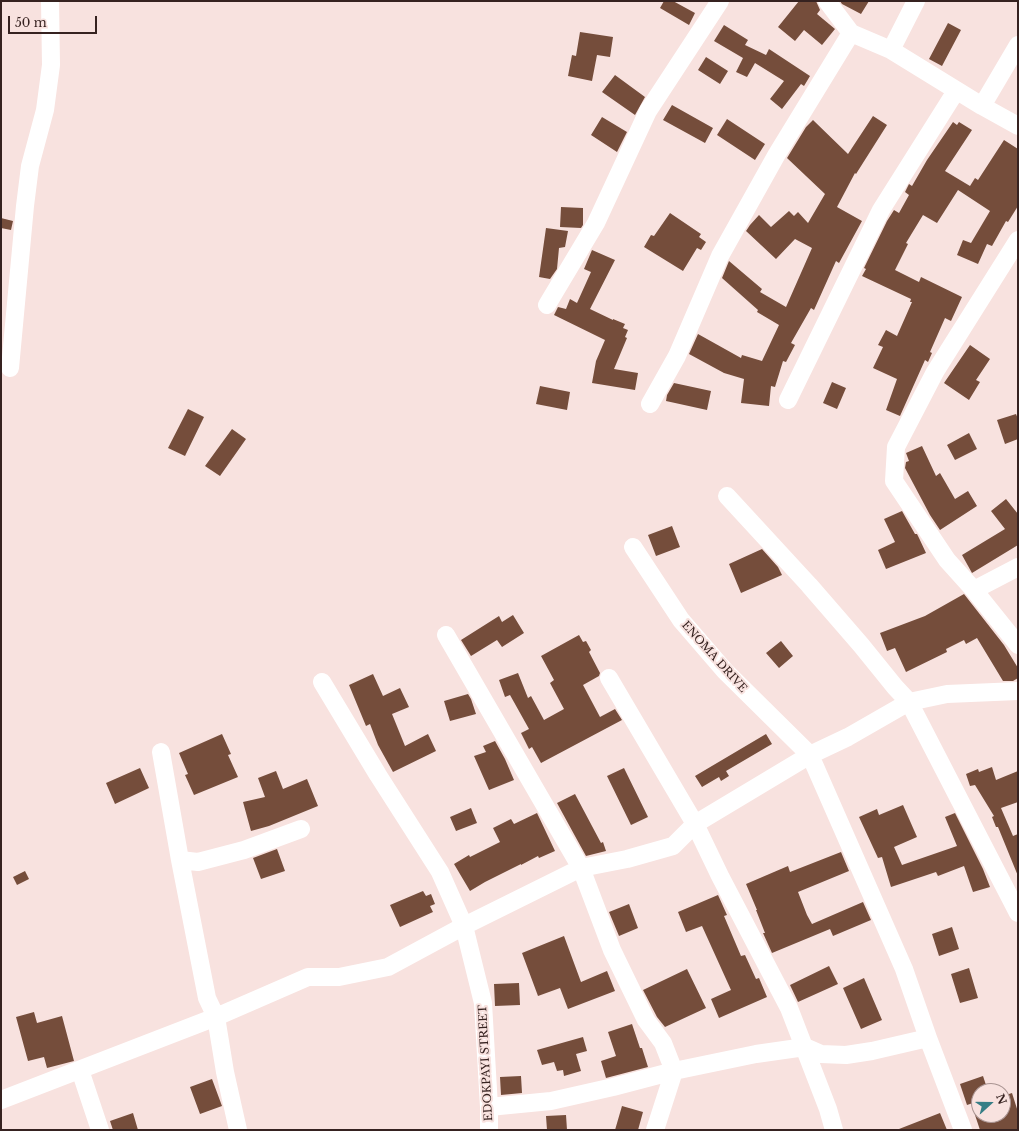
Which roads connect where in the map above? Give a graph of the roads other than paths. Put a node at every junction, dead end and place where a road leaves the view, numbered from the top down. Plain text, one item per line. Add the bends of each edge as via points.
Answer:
1 (50, 1) edge
2 (720, 1) edge
3 (827, 1) edge
4 (916, 1) edge
5 (850, 33) junction
6 (1018, 45) edge
7 (891, 50) junction
8 (956, 91) junction
9 (982, 106) junction
10 (1018, 126) edge
11 (1018, 240) edge
12 (547, 305) dead end
13 (10, 368) dead end
14 (788, 400) dead end
15 (650, 404) dead end
16 (728, 496) dead end
17 (633, 547) dead end
18 (1018, 566) edge
19 (974, 590) junction
20 (446, 635) dead end
21 (1018, 645) edge
22 (608, 678) dead end
23 (322, 682) dead end
24 (1018, 691) edge
25 (909, 702) junction
26 (161, 752) dead end
27 (810, 755) junction
28 (695, 824) junction
29 (301, 829) dead end
30 (180, 860) junction
31 (581, 868) junction
32 (1018, 913) edge
33 (464, 926) junction
34 (216, 1017) junction
35 (928, 1038) junction
36 (805, 1047) junction
37 (80, 1070) junction
38 (674, 1071) junction
39 (1, 1100) edge
40 (489, 1107) junction
41 (100, 1130) edge
42 (238, 1130) edge
43 (489, 1130) edge
44 (655, 1130) edge
45 (834, 1130) edge
46 (963, 1130) edge

1 - 13 street via 51,65 45,110 30,166 24,206
2 - 12 street via 648,111 596,223
3 - 5 street
4 - 7 street
5 - 7 street
5 - 15 street via 777,154 720,256 677,356
6 - 9 street
7 - 8 street
8 - 9 street
8 - 14 street via 881,210
9 - 10 street
11 - 19 street via 935,372 896,447 894,481 947,560
16 - 25 street via 809,585
17 - 27 street, ENOMA DRIVE via 681,620 725,671
18 - 19 street
19 - 21 street
20 - 31 street
22 - 28 street
23 - 33 street, EDOKPAYI STREET via 440,872
24 - 25 street via 947,694
25 - 27 street
25 - 32 street
26 - 30 street
27 - 28 street
27 - 35 street via 904,969
28 - 31 street via 673,846
28 - 36 street via 788,1008
29 - 30 street via 244,850 198,862
30 - 34 street via 207,998
31 - 33 street
31 - 38 street via 612,950 646,1020 663,1043
33 - 34 street via 388,967 339,977 308,977
33 - 40 street, EDOKPAYI STREET via 484,1003
34 - 37 street
34 - 42 street
35 - 36 street via 846,1056 821,1054
35 - 46 street
36 - 38 street
36 - 45 street
37 - 39 street
37 - 41 street
38 - 40 street via 551,1101
38 - 44 street
40 - 43 street, EDOKPAYI STREET

